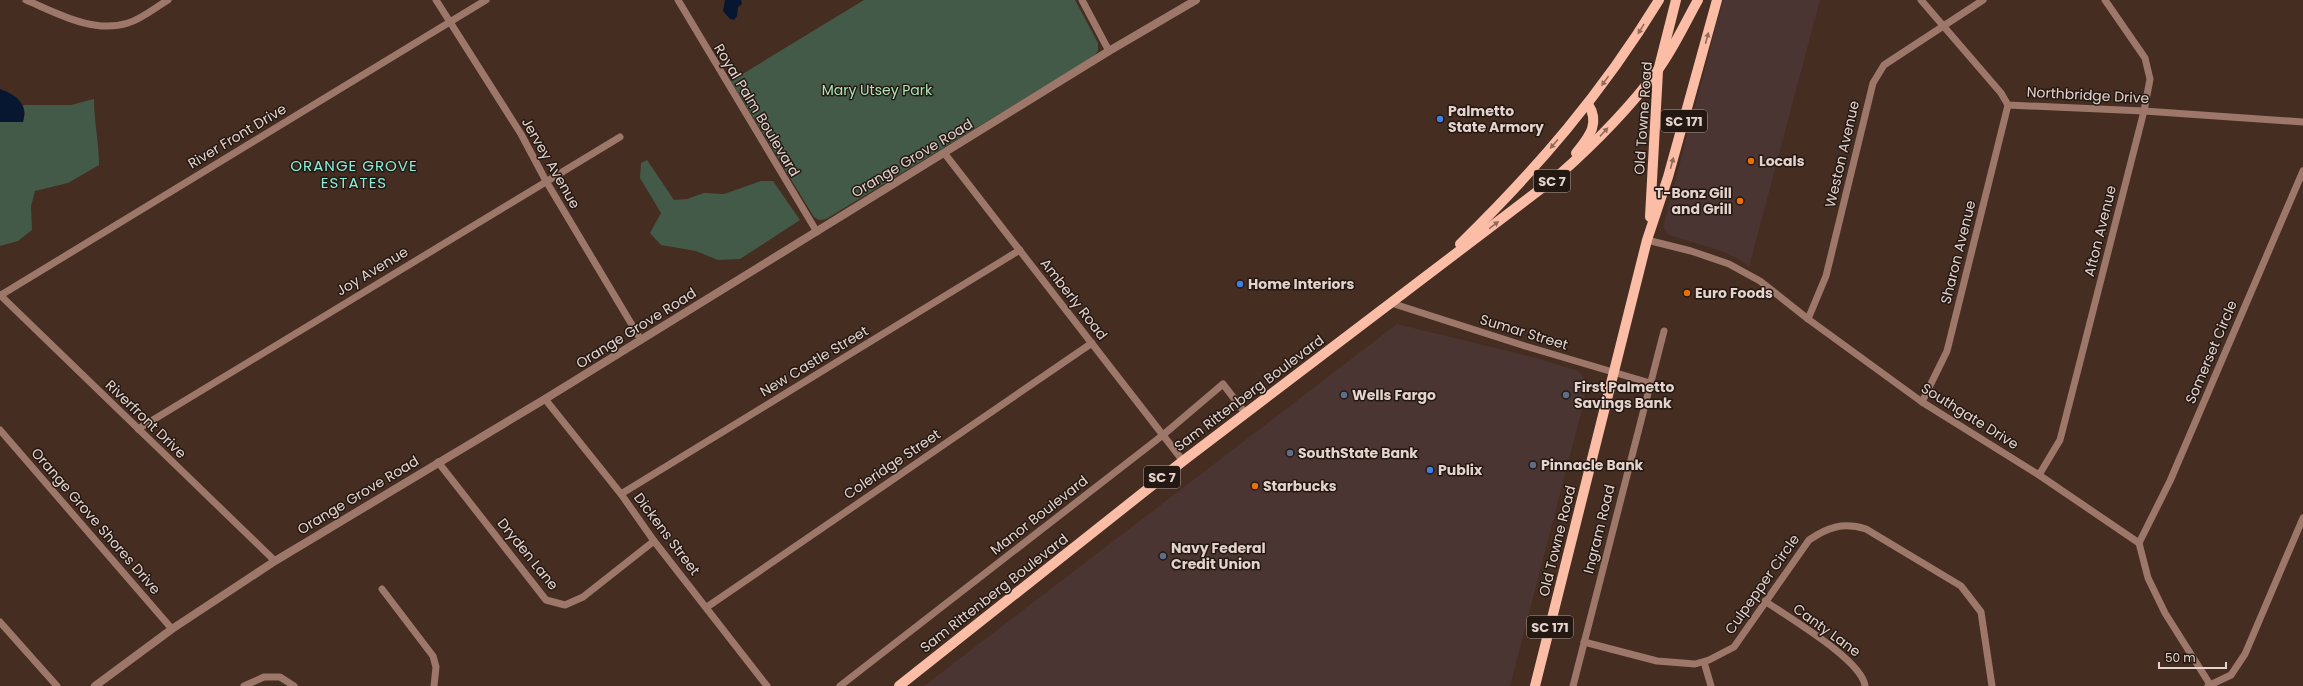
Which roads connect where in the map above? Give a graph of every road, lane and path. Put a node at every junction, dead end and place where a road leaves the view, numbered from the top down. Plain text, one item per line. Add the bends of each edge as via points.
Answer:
1 (26, 0) edge
2 (168, 0) edge
3 (436, 0) edge
4 (486, 0) edge
5 (678, 0) edge
6 (1082, 0) edge
7 (1196, 0) edge
8 (1659, 0) edge
9 (1676, 0) edge
10 (1698, 0) edge
11 (1717, 0) edge
12 (1921, 0) edge
13 (1983, 0) edge
14 (2105, 0) edge
15 (449, 22) junction
16 (1943, 25) junction
17 (1109, 51) junction
18 (1658, 70) junction
19 (1588, 104) junction
20 (2008, 104) junction
21 (2144, 111) junction
22 (2303, 122) edge
23 (620, 138) dead end
24 (946, 154) junction
25 (2303, 171) edge
26 (1559, 175) junction
27 (546, 181) junction
28 (817, 232) junction
29 (1647, 240) junction
30 (1020, 250) junction
31 (1430, 274) junction
32 (0, 295) edge
33 (1391, 302) junction
34 (1808, 319) junction
35 (1664, 331) dead end
36 (641, 340) junction
37 (1092, 343) junction
38 (1614, 373) junction
39 (1650, 383) junction
40 (545, 399) junction
41 (1922, 402) junction
42 (1246, 414) junction
43 (138, 429) junction
44 (0, 430) edge
45 (1163, 435) junction
46 (1183, 461) junction
47 (438, 462) junction
48 (2039, 475) junction
49 (621, 494) junction
50 (2303, 518) edge
51 (654, 541) junction
52 (2139, 543) junction
53 (275, 561) junction
54 (382, 589) dead end
55 (1765, 601) junction
56 (707, 607) junction
57 (0, 622) edge
58 (172, 629) junction
59 (1584, 642) junction
60 (1704, 662) junction
61 (246, 684) edge
62 (57, 686) edge
63 (95, 686) edge
64 (294, 686) edge
65 (434, 686) edge
66 (767, 686) edge
67 (840, 686) edge
68 (899, 686) edge
69 (1535, 686) edge
70 (1573, 686) edge
71 (1710, 686) edge
72 (1866, 686) edge
73 (1992, 686) edge
74 (2210, 686) edge

1 - 2 street via 75,21 102,26 129,23
3 - 15 street, Jervey Avenue
4 - 15 street, River Front Drive
5 - 28 street, Royal Palm Boulevard
6 - 17 street
7 - 17 street, Orange Grove Road
8 -> 19 main road, Sam Rittenberg Boulevard / SC 7 via 1634,41
9 - 18 main road, Old Towne Road / SC 171
10 - 18 main road, Sam Rittenberg Boulevard / SC 7
29 -> 11 main road, Old Towne Road / SC 171 via 1668,177
12 - 16 street, Northbridge Drive
13 - 16 street
14 - 21 street, Afton Avenue via 2145,58 2150,79
15 - 27 street, Jervey Avenue via 521,134
15 - 32 street, River Front Drive
16 - 20 street, Northbridge Drive via 2002,93
16 - 34 street, Weston Avenue via 1884,65 1873,84 1826,276
17 - 24 street, Orange Grove Road
26 -> 18 main road, Sam Rittenberg Boulevard / SC 7 via 1600,137
18 - 29 main road, Old Towne Road / SC 171 via 1652,205
19 - 26 main road via 1595,117 1591,134
19 -> 31 main road, Sam Rittenberg Boulevard / SC 7 via 1521,182
20 - 21 street, Northbridge Drive
20 - 41 street, Sharon Avenue via 1947,351
21 - 22 street, Northbridge Drive
21 - 48 street, Afton Avenue via 2060,440
23 - 27 street, Joy Avenue
24 - 28 street, Orange Grove Road
24 - 30 street, Amberly Road
25 - 52 street, Somerset Circle via 2170,481
31 -> 26 main road, Sam Rittenberg Boulevard / SC 7
27 - 36 street, Jervey Avenue
27 - 43 street, Joy Avenue
28 - 36 street, Orange Grove Road
29 - 34 street, Southgate Drive via 1729,264 1760,281
29 - 38 main road, Old Towne Road / SC 171
30 - 37 street, Amberly Road
30 - 49 street, New Castle Street
31 - 33 main road, Sam Rittenberg Boulevard / SC 7
32 - 43 street, Riverfront Drive
33 - 38 street, Sumar Street
33 - 42 main road, Sam Rittenberg Boulevard / SC 7
34 - 41 street, Southgate Drive
35 - 39 street, Ingram Road
36 - 40 street, Orange Grove Road
37 - 45 street, Amberly Road
37 - 56 street, Coleridge Street
38 - 39 street, Sumar Street
38 - 69 main road, Old Towne Road / SC 171
39 - 59 street, Ingram Road
40 - 47 street, Orange Grove Road
40 - 49 street, Dickens Street
41 - 48 street, Southgate Drive
42 - 45 street, Manor Boulevard via 1223,384
42 - 46 main road, Sam Rittenberg Boulevard / SC 7
43 - 53 street, Riverfront Drive
44 - 58 street, Orange Grove Shores Drive
45 - 46 street, Amberly Road
45 - 67 street, Manor Boulevard
46 - 68 main road, Sam Rittenberg Boulevard / SC 7
47 - 51 street, Dryden Lane via 546,600 565,605 583,597
47 - 53 street, Orange Grove Road
48 - 52 street, Southgate Drive
49 - 51 street, Dickens Street
50 - 74 street via 2245,654 2231,675
51 - 56 street, Dickens Street
52 - 74 street via 2148,578
53 - 58 street, Orange Grove Road
54 - 65 street via 433,656 436,667
55 - 60 street, Culpepper Circle via 1734,647
55 - 72 street, Canty Lane via 1849,659 1862,675
55 - 73 street, Culpepper Circle via 1809,540 1824,529 1840,525 1866,528 1961,586 1970,596 1981,612
56 - 66 street, Dickens Street
57 - 62 street
58 - 63 street, Orange Grove Road
59 - 60 street, Culpepper Circle via 1657,661 1679,664
59 - 70 street, Ingram Road
60 - 71 street
61 - 64 street via 264,677 280,677

